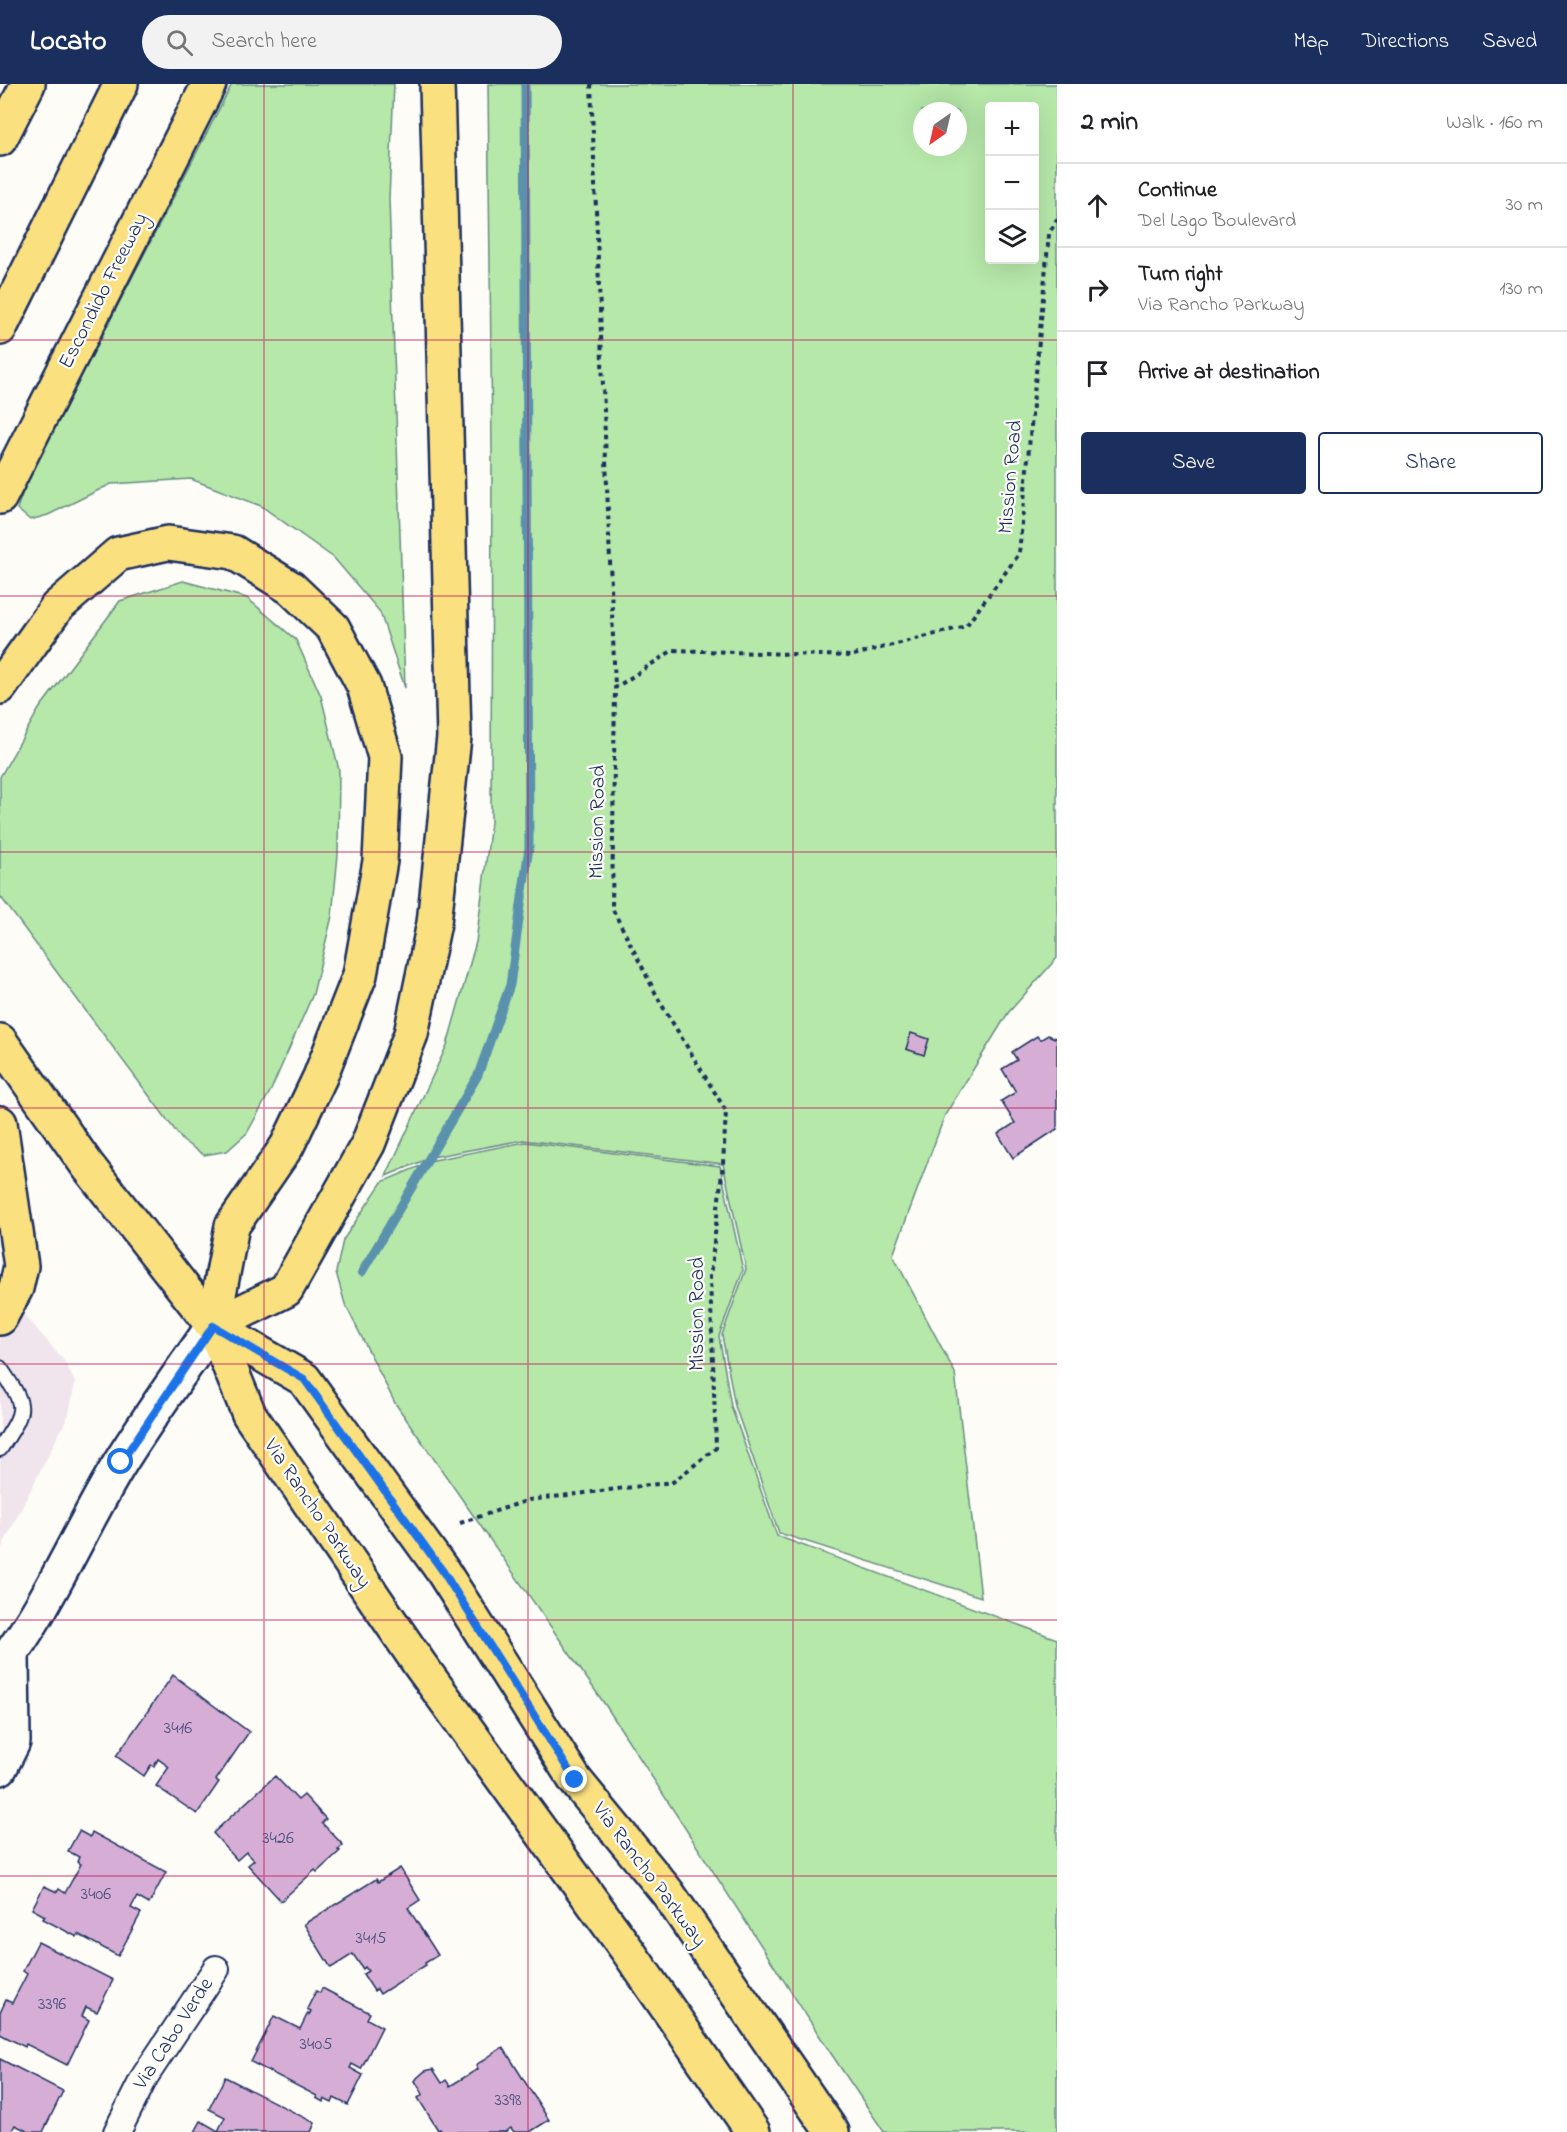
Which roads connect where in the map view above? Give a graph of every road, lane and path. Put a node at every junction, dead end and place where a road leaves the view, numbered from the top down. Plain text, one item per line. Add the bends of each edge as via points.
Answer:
1 (28, 84) edge
2 (110, 84) edge
3 (121, 84) edge
4 (209, 84) edge
5 (437, 84) edge
6 (591, 84) edge
7 (0, 139) edge
8 (1057, 219) edge
9 (0, 292) edge
10 (0, 328) edge
11 (0, 497) edge
12 (0, 687) edge
13 (615, 688) junction
14 (0, 1041) edge
15 (0, 1122) edge
16 (0, 1318) edge
17 (213, 1326) junction
18 (0, 1368) edge
19 (0, 1449) edge
20 (460, 1523) dead end
21 (4, 1656) edge
22 (0, 1694) edge
23 (0, 1768) edge
24 (216, 1969) dead end
25 (117, 2132) edge
26 (753, 2132) edge
27 (832, 2132) edge

1 - 7 main road
2 - 9 main road
3 - 10 main road
4 - 11 main road, Escondido Freeway
5 - 17 main road via 454,737 434,923 411,1034 368,1144 286,1290
6 - 13 path
8 - 13 path, Mission Road via 1049,234 1019,554 966,626 850,657 672,650
12 - 17 main road via 57,607 100,569 118,554 168,543 233,552 291,588 333,628 364,686 385,757 380,861 360,975 320,1077 287,1146 232,1226
13 - 20 path, Mission Road via 612,908 660,1002 726,1111 710,1277 716,1448 673,1482 529,1500
14 - 17 main road, Via Rancho Parkway via 87,1165
15 - 16 main road via 21,1266 16,1288
17 - 21 main road via 121,1462
17 - 26 main road, Via Rancho Parkway via 249,1414 420,1665 628,1951
17 - 27 main road, Via Rancho Parkway via 304,1379 442,1570 575,1780 667,1892
18 - 19 lane via 21,1406 19,1420
21 - 22 main road
21 - 23 main road via 13,1742
24 - 25 street, Via Cabo Verde via 145,2076

